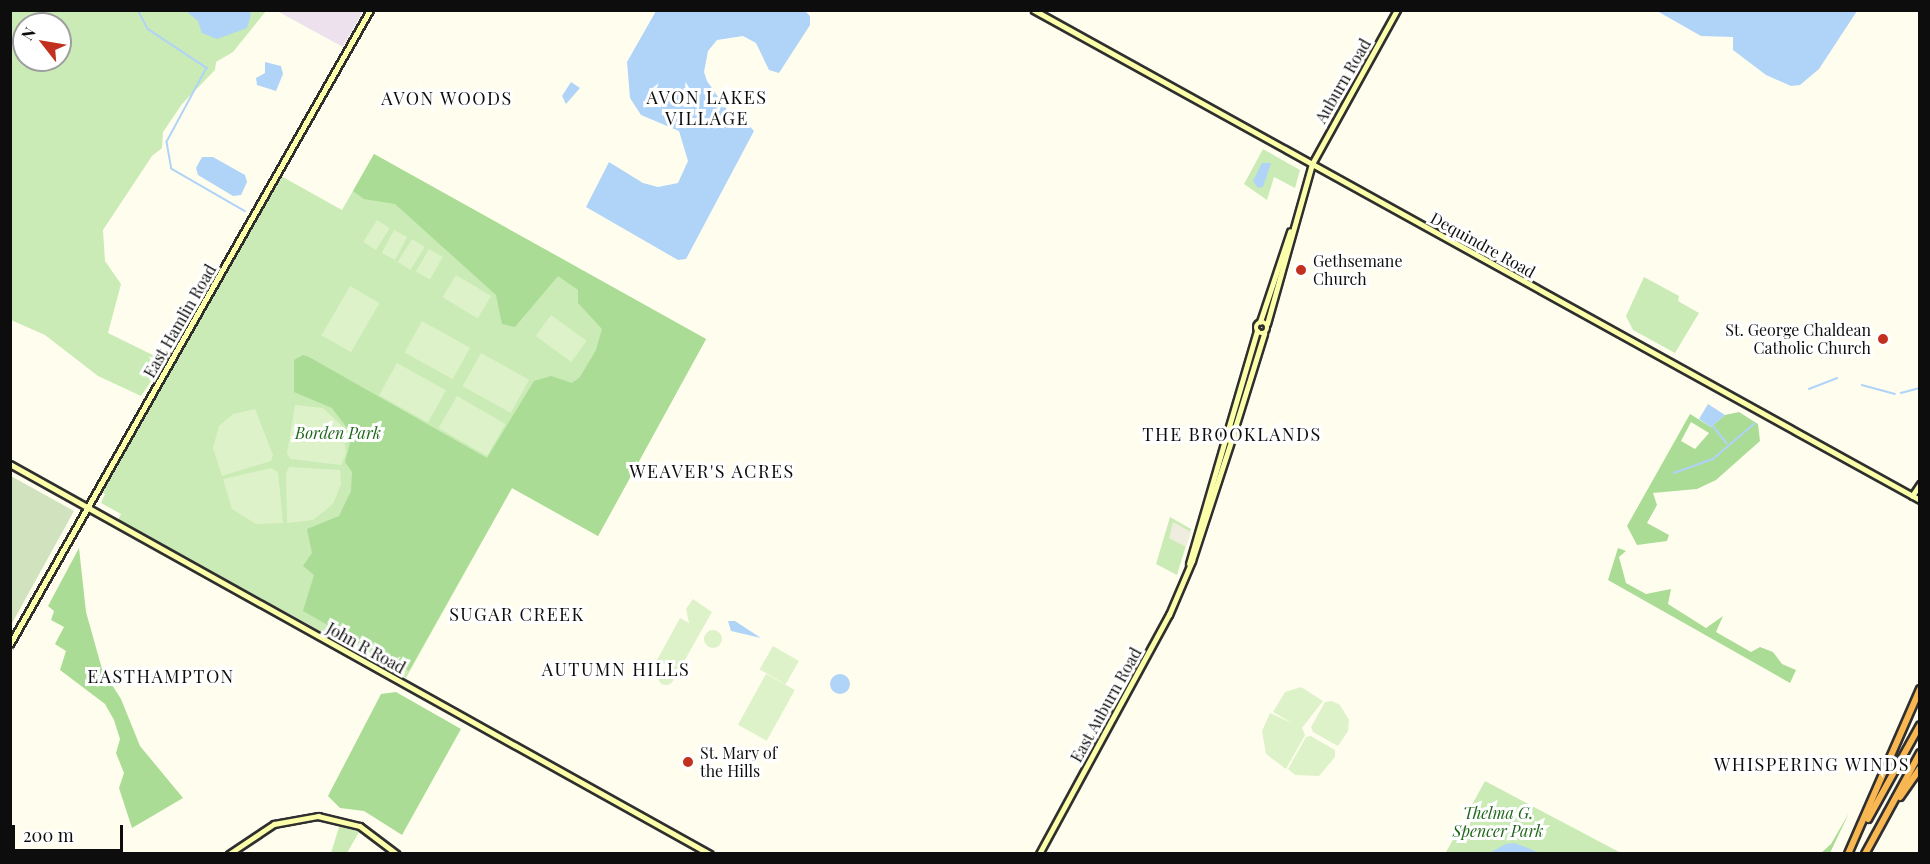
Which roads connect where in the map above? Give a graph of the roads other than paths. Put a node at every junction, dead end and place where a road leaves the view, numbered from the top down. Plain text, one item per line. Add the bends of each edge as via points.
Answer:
1 (370, 10) edge
2 (1034, 10) edge
3 (1397, 10) edge
4 (1312, 164) junction
5 (1290, 232) junction
6 (1260, 322) junction
7 (1267, 324) junction
8 (1257, 331) junction
9 (1264, 334) junction
10 (1231, 431) junction
11 (1225, 440) junction
12 (1231, 442) junction
13 (10, 464) edge
14 (1920, 484) edge
15 (1912, 496) junction
16 (1920, 500) edge
17 (88, 507) junction
18 (1189, 564) junction
19 (10, 644) edge
20 (1920, 689) edge
21 (1920, 724) edge
22 (1920, 753) edge
23 (1920, 768) edge
24 (1878, 830) junction
25 (229, 854) edge
26 (397, 854) edge
27 (710, 854) edge
28 (1039, 854) edge
29 (1849, 854) edge
30 (1865, 854) edge

1 - 17 main road, East Hamlin Road
2 - 4 main road, Dequindre Road
3 - 4 main road, Auburn Road
4 - 5 main road
4 - 15 main road, Dequindre Road
5 - 6 main road
5 - 7 main road
6 - 7 main road
6 - 8 main road
7 - 9 main road
8 - 9 main road
8 - 10 main road
9 - 10 main road
10 - 11 main road, East Auburn Road
10 - 12 main road, East Auburn Road via 1236,438
11 - 12 main road
11 - 18 main road, East Auburn Road
12 - 18 main road, East Auburn Road
13 - 17 main road, John R Road
14 - 15 main road
15 - 16 main road, Dequindre Road
17 - 19 main road, East Hamlin Road
17 - 27 main road, John R Road
18 - 28 main road, East Auburn Road via 1169,615
20 - 29 highway
21 - 29 highway
22 - 24 highway
23 - 24 highway
24 - 30 highway
25 - 26 main road via 274,824 318,816 360,826

